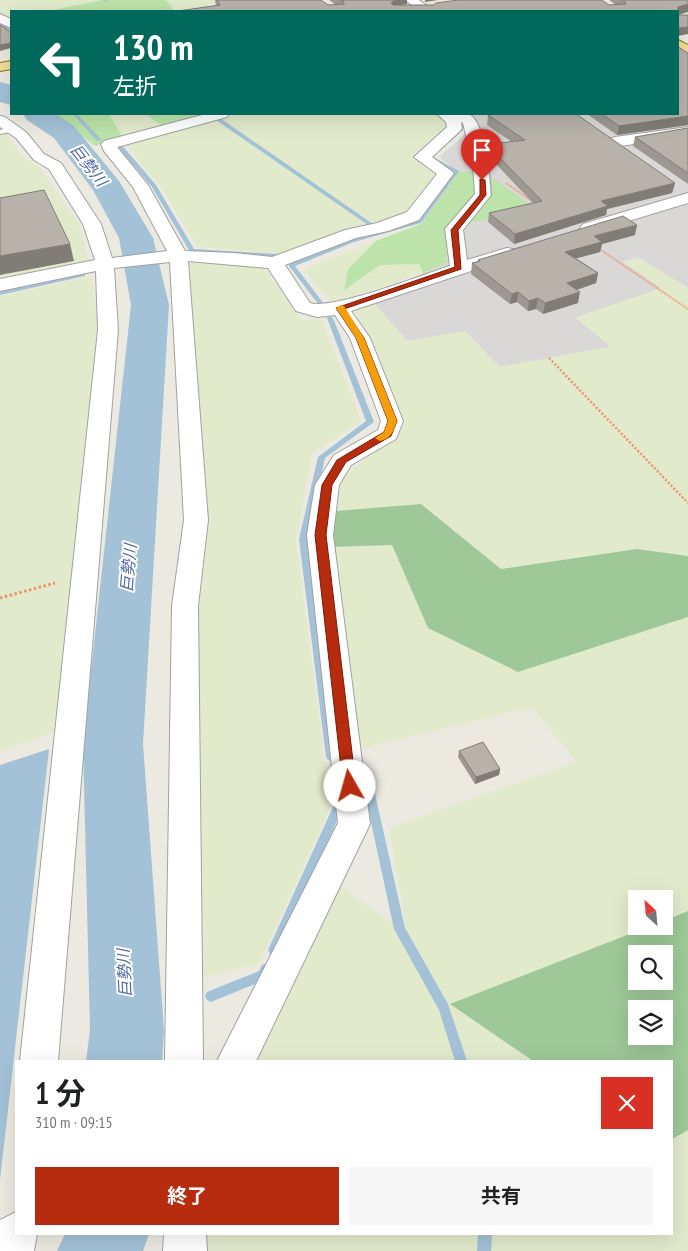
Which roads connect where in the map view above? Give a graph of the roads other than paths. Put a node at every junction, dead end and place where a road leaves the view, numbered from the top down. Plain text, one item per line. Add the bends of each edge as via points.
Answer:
1 (409, 5) edge
2 (441, 5) edge
3 (425, 10) edge
4 (218, 115) edge
5 (446, 115) edge
6 (464, 117) edge
7 (489, 118) edge
8 (4, 127) edge
9 (688, 131) edge
10 (629, 152) edge
11 (673, 184) edge
12 (688, 196) edge
13 (576, 232) edge
14 (522, 248) edge
15 (172, 256) junction
16 (274, 263) junction
17 (104, 264) junction
18 (459, 268) junction
19 (0, 286) edge
20 (340, 308) junction
21 (40, 1060) edge
22 (184, 1060) edge
23 (236, 1060) edge
24 (16, 1235) edge
25 (184, 1235) edge
26 (12, 1251) edge
27 (185, 1251) edge

1 - 3 main road
2 - 3 main road
4 - 15 street via 109,144 140,185
5 - 16 street via 453,120 455,128 422,157 446,173 413,216 351,234
6 - 7 street
6 - 18 street via 481,165 483,195 454,230
8 - 17 street via 21,135 39,157 55,166 92,224
9 - 10 street via 611,139
11 - 12 street
12 - 13 street
14 - 18 street
15 - 16 street
15 - 17 street
15 - 22 street via 196,520 185,606
16 - 20 street via 303,307 317,311
17 - 19 street
17 - 21 street via 108,330
18 - 20 street
20 - 23 street via 360,338 392,421 388,434 342,460 327,485 320,535 354,824
24 - 26 street
25 - 27 street

